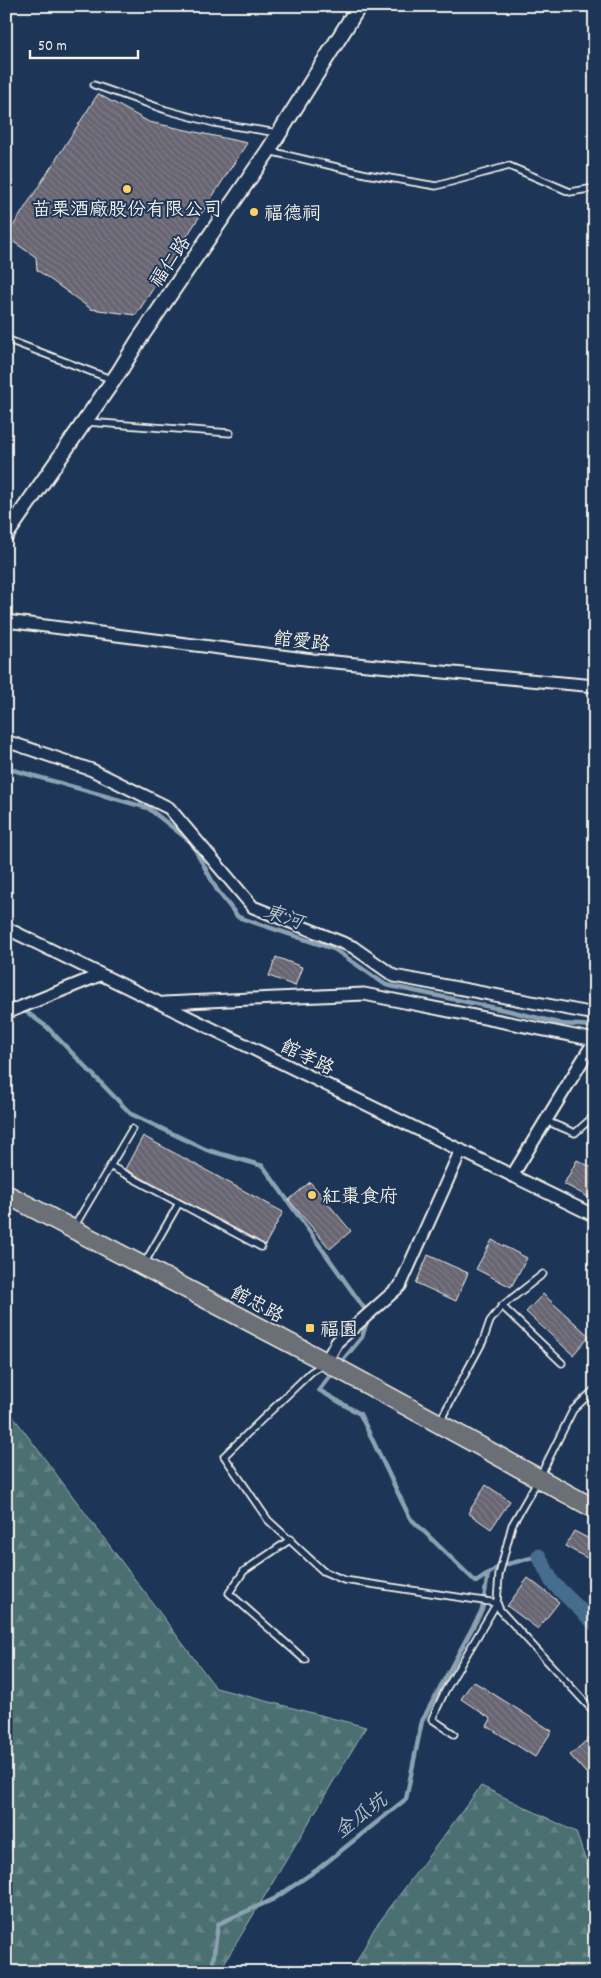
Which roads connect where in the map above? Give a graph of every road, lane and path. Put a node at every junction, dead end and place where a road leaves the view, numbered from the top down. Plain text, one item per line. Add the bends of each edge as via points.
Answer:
1 (359, 6) edge
2 (94, 85) dead end
3 (279, 133) junction
4 (268, 151) junction
5 (595, 188) edge
6 (6, 339) edge
7 (113, 380) junction
8 (84, 422) junction
9 (230, 433) dead end
10 (6, 535) edge
11 (6, 621) edge
12 (595, 686) edge
13 (6, 741) edge
14 (6, 928) edge
15 (100, 975) junction
16 (162, 1004) junction
17 (6, 1013) edge
18 (595, 1014) edge
19 (595, 1040) edge
20 (595, 1115) edge
21 (546, 1121) junction
22 (132, 1130) dead end
23 (461, 1150) junction
24 (110, 1166) junction
25 (512, 1176) junction
26 (6, 1194) edge
27 (179, 1203) junction
28 (595, 1216) edge
29 (73, 1229) junction
30 (261, 1247) dead end
31 (142, 1266) junction
32 (543, 1274) dead end
33 (502, 1306) junction
34 (326, 1362) junction
35 (562, 1363) dead end
36 (595, 1389) edge
37 (438, 1423) junction
38 (539, 1478) junction
39 (595, 1509) edge
40 (291, 1539) junction
41 (497, 1603) junction
42 (305, 1660) dead end
43 (595, 1713) edge
44 (454, 1734) dead end

1 - 3 street, 福仁路
2 - 3 lane via 214,123
3 - 4 street, 福仁路
4 - 5 lane via 366,174 436,186 509,166 570,192
4 - 7 street, 福仁路
6 - 7 lane
7 - 8 street, 福仁路
8 - 9 lane
8 - 10 street, 福仁路
11 - 12 street, 館愛路 via 313,660
13 - 18 street via 92,770 169,808 253,907 353,948 394,976
14 - 15 street, 館孝路
15 - 16 street, 館孝路
15 - 17 street
16 - 19 street via 364,994
16 - 23 street, 館孝路
19 - 21 street
20 - 21 lane via 575,1132
21 - 25 street
22 - 24 lane
23 - 25 street, 館孝路
23 - 34 street via 400,1286 337,1342
24 - 27 lane
24 - 29 lane
25 - 28 street, 館孝路
26 - 29 main road, 館忠路
27 - 30 lane
27 - 31 lane
29 - 31 main road, 館忠路
31 - 34 main road, 館忠路
32 - 33 lane
33 - 35 lane
33 - 37 lane via 490,1321 483,1341
34 - 37 main road, 館忠路
34 - 40 lane via 311,1372 224,1456 268,1520
36 - 38 lane via 573,1410
37 - 38 main road, 館忠路
38 - 39 main road, 館忠路
38 - 41 lane via 512,1525 499,1575
40 - 41 lane via 322,1571 344,1580
40 - 42 lane via 244,1571 229,1593
41 - 43 lane
41 - 44 lane via 432,1719

